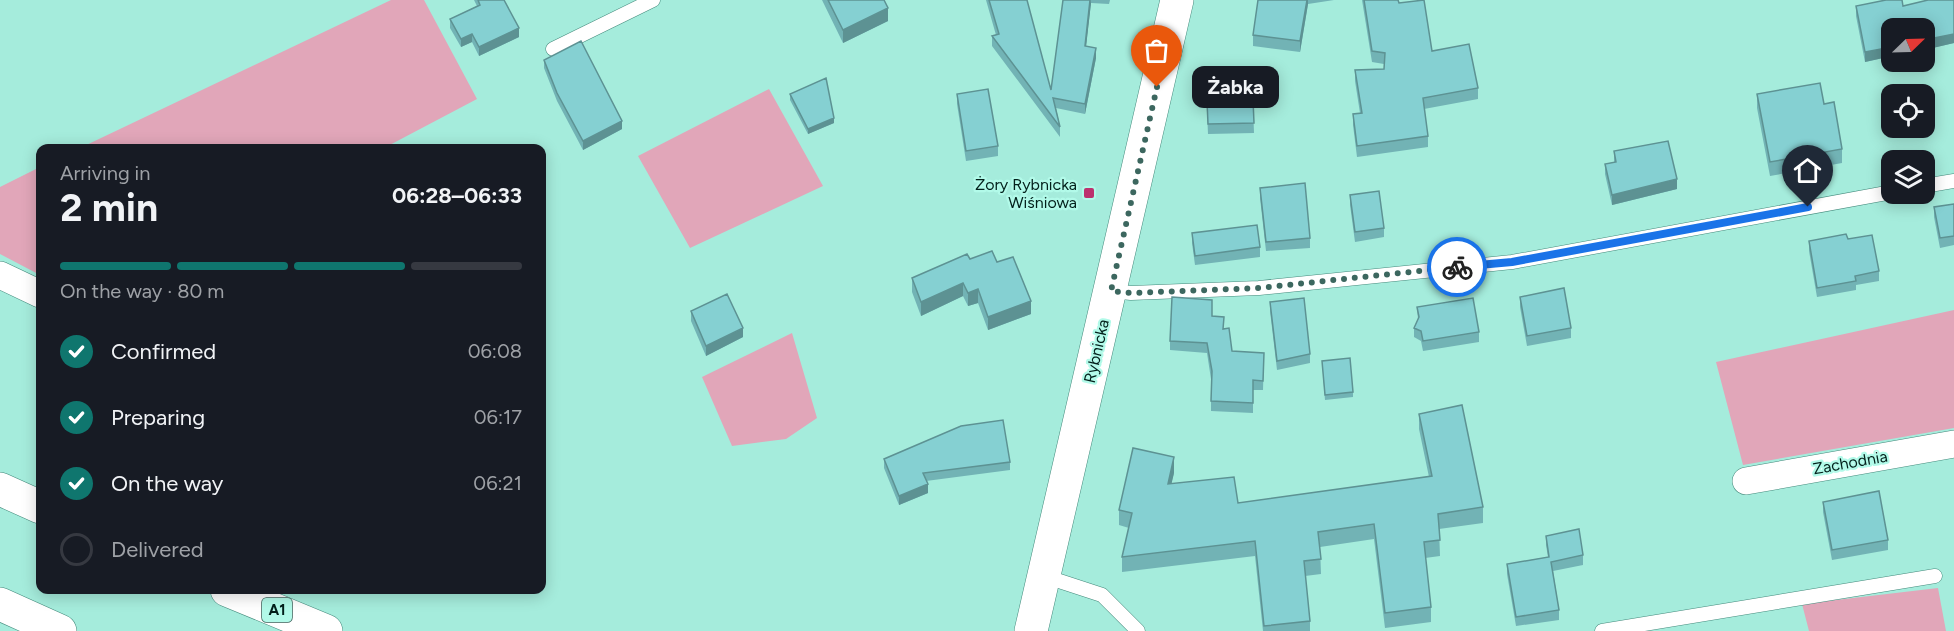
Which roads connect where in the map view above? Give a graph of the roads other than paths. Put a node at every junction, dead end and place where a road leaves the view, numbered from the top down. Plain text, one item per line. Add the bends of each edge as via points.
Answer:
1 (653, 0) edge
2 (1177, 0) edge
3 (554, 49) dead end
4 (1954, 181) edge
5 (1935, 184) edge
6 (1881, 194) edge
7 (0, 275) edge
8 (1111, 291) junction
9 (36, 292) edge
10 (1954, 444) edge
11 (1746, 481) dead end
12 (0, 489) edge
13 (36, 505) edge
14 (1044, 576) junction
15 (1935, 576) dead end
16 (237, 594) edge
17 (0, 604) edge
18 (60, 631) edge
19 (326, 631) edge
20 (1031, 631) edge
21 (1138, 631) edge
22 (1602, 631) edge

1 - 3 lane
2 - 8 main road, Rybnicka
4 - 5 lane
6 - 8 lane via 1512,262 1259,288
7 - 9 street
8 - 14 main road, Rybnicka
10 - 11 street, Zachodnia
12 - 13 main road
14 - 20 main road, Rybnicka
14 - 21 lane via 1102,595
15 - 22 lane
16 - 19 main road, A1
17 - 18 main road

